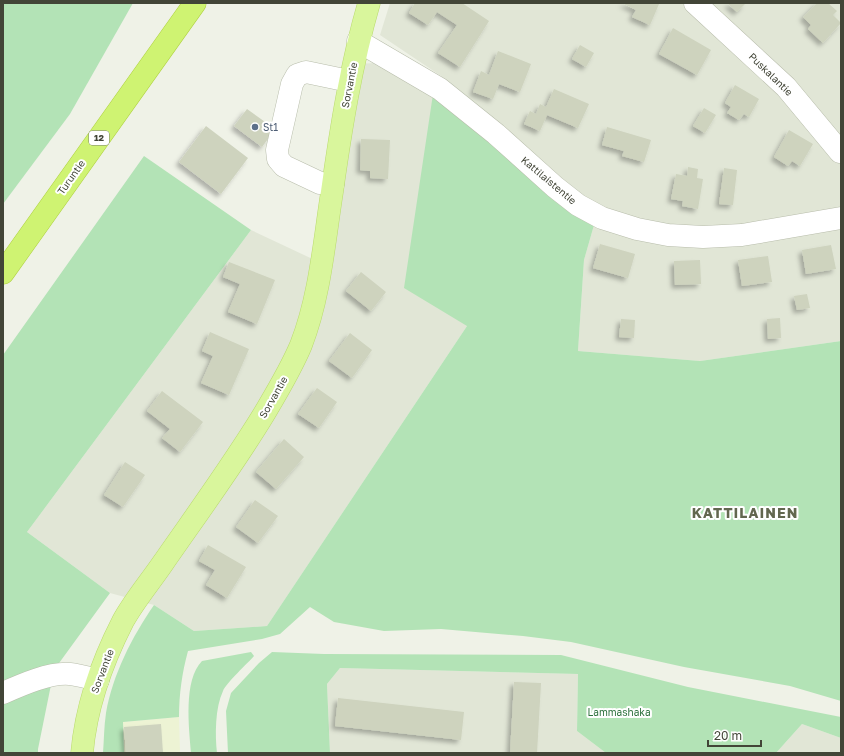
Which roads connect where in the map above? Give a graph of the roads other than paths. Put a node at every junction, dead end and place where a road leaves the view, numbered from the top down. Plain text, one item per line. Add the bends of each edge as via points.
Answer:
1 (195, 3) edge
2 (369, 3) edge
3 (695, 3) edge
4 (358, 41) junction
5 (349, 82) junction
6 (840, 152) dead end
7 (333, 184) junction
8 (841, 218) edge
9 (3, 273) edge
10 (98, 680) junction
11 (3, 693) edge
12 (82, 753) edge

1 - 9 highway, Turuntie / 12
2 - 4 main road, Sorvantie
3 - 6 street, Puskalantie via 786,87
4 - 5 main road, Sorvantie
4 - 8 street, Kattilaistentie via 440,89 496,134 555,187 578,205 602,218 668,235 703,237 742,234
5 - 7 main road, Sorvantie
5 - 7 street via 306,72 297,75 292,84 277,150 278,159 284,166 320,183
7 - 10 main road, Sorvantie via 322,263 313,305 297,352 253,433 124,620
10 - 11 street via 60,674
10 - 12 main road, Sorvantie via 87,718

